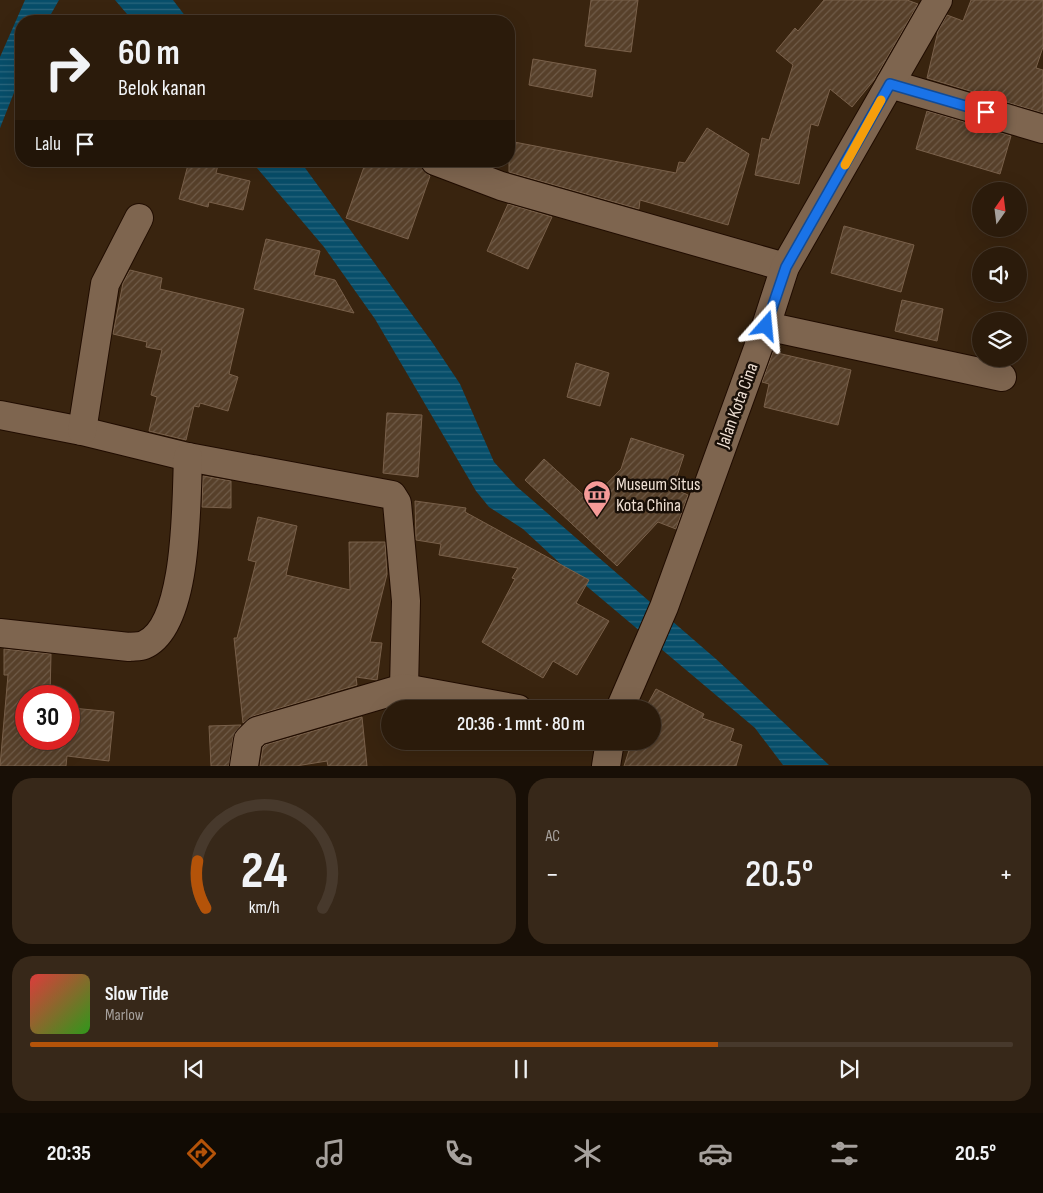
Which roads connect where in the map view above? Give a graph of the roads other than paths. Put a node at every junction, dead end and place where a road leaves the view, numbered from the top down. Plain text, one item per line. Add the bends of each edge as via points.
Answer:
1 (938, 0) edge
2 (890, 84) junction
3 (1043, 129) edge
4 (451, 167) edge
5 (139, 218) dead end
6 (786, 267) junction
7 (766, 326) junction
8 (1002, 377) dead end
9 (0, 415) edge
10 (82, 431) junction
11 (188, 457) junction
12 (0, 633) edge
13 (404, 688) junction
14 (469, 700) edge
15 (624, 700) edge
16 (609, 750) edge
17 (244, 766) edge
18 (606, 766) edge

1 - 2 street, Jalan Kota Cina
2 - 3 street
2 - 6 street, Jalan Kota Cina
4 - 6 street via 501,186
5 - 10 street via 105,284
6 - 7 street, Jalan Kota Cina
7 - 8 street
7 - 15 street, Jalan Kota Cina via 664,607
9 - 10 street
10 - 11 street
11 - 12 street via 182,559 176,599 166,623 147,644 129,646
11 - 13 street via 392,495 397,503 406,601
13 - 14 street
13 - 17 street via 256,731 248,740
16 - 18 street

